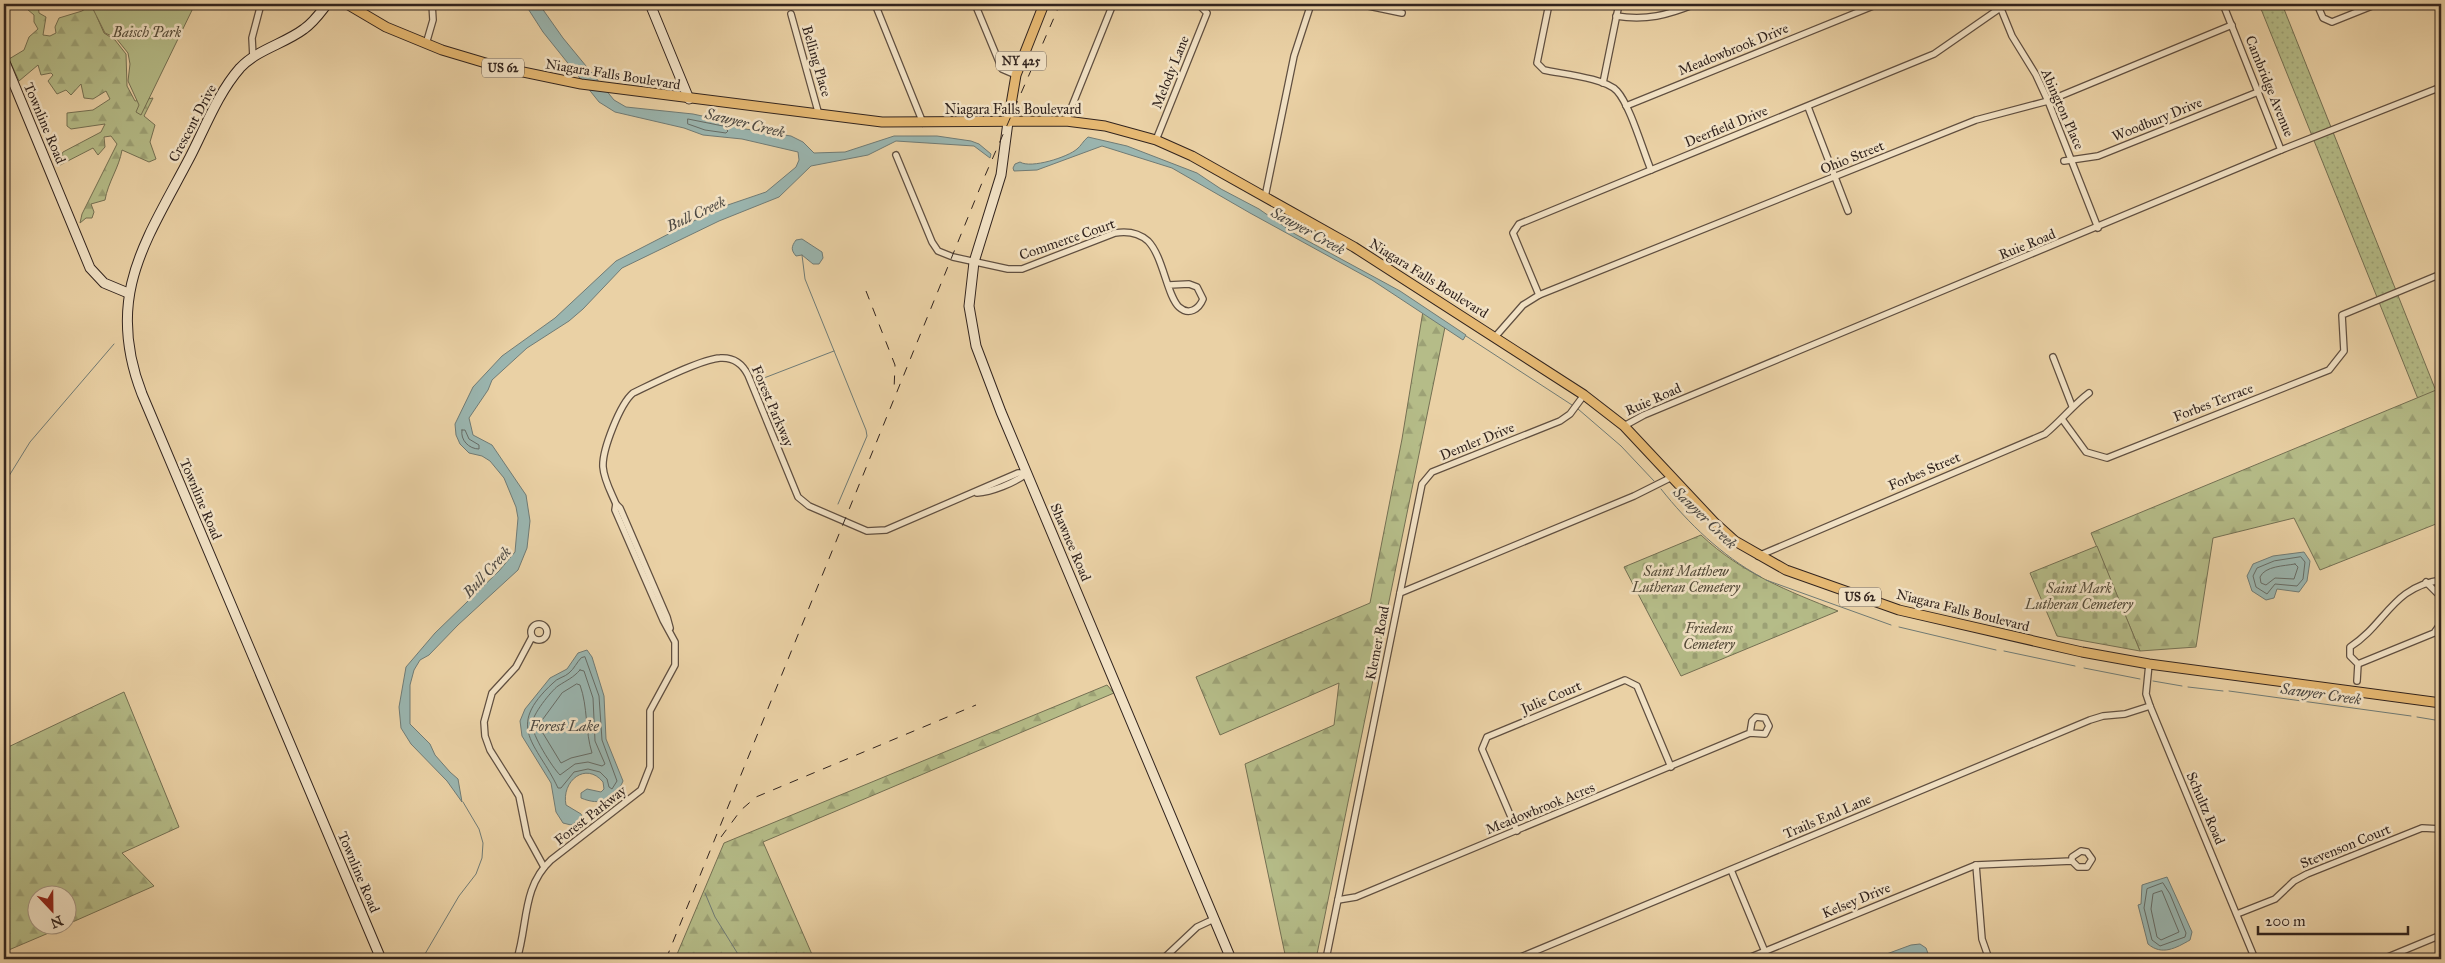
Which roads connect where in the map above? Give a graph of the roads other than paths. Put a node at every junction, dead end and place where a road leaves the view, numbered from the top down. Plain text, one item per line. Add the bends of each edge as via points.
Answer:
1 (261, 4) edge
2 (327, 4) edge
3 (347, 4) edge
4 (432, 4) edge
5 (650, 4) edge
6 (874, 4) edge
7 (974, 4) edge
8 (1044, 4) edge
9 (1113, 4) edge
10 (1198, 4) edge
11 (1312, 4) edge
12 (1359, 4) edge
13 (1549, 4) edge
14 (1619, 4) edge
15 (1695, 4) edge
16 (1878, 4) edge
17 (2006, 4) edge
18 (2223, 4) edge
19 (2317, 4) edge
20 (2377, 4) edge
21 (2000, 6) edge
22 (1402, 13) dead end
23 (791, 14) dead end
24 (1616, 16) junction
25 (2232, 24) junction
26 (426, 44) junction
27 (253, 57) junction
28 (4, 60) edge
29 (1016, 75) junction
30 (1603, 83) junction
31 (2441, 87) edge
32 (2258, 92) junction
33 (689, 99) junction
34 (2048, 101) junction
35 (1626, 106) junction
36 (1808, 107) junction
37 (819, 115) junction
38 (1066, 121) junction
39 (1008, 122) junction
40 (923, 123) junction
41 (1156, 140) junction
42 (2281, 150) junction
43 (896, 155) dead end
44 (2071, 158) junction
45 (2064, 161) dead end
46 (1651, 170) junction
47 (1834, 178) junction
48 (1265, 197) junction
49 (1848, 211) dead end
50 (2098, 228) junction
51 (974, 262) junction
52 (2441, 274) edge
53 (1169, 285) junction
54 (128, 293) junction
55 (1539, 295) junction
56 (1495, 337) junction
57 (2053, 358) dead end
58 (2089, 393) dead end
59 (1584, 395) junction
60 (2072, 406) junction
61 (2062, 419) junction
62 (1624, 426) junction
63 (1027, 473) junction
64 (1672, 477) junction
65 (1757, 556) junction
66 (2441, 580) edge
67 (2426, 582) junction
68 (1400, 593) junction
69 (2441, 597) edge
70 (2441, 623) edge
71 (532, 637) dead end
72 (2149, 664) junction
73 (2358, 664) junction
74 (2357, 680) dead end
75 (2441, 704) edge
76 (2150, 706) junction
77 (1750, 733) dead end
78 (1671, 767) junction
79 (2441, 829) edge
80 (1518, 831) junction
81 (2072, 861) dead end
82 (1976, 864) junction
83 (544, 867) junction
84 (1731, 870) junction
85 (1338, 900) junction
86 (2237, 914) junction
87 (1214, 919) junction
88 (2441, 935) edge
89 (1764, 952) junction
90 (381, 959) edge
91 (517, 959) edge
92 (1163, 959) edge
93 (1231, 959) edge
94 (1326, 959) edge
95 (1516, 959) edge
96 (1746, 959) edge
97 (1768, 959) edge
98 (1989, 959) edge
99 (2256, 959) edge
100 (2383, 959) edge

1 - 27 street via 252,38
2 - 27 street, Crescent Drive via 304,30
3 - 26 main road, Niagara Falls Boulevard / US 62 via 386,27
4 - 26 street via 433,20
5 - 33 street
6 - 40 street
7 - 29 street via 1002,69
8 - 29 main road, NY 425
9 - 38 street
10 - 41 street, Melody Lane via 1207,13
11 - 48 street via 1294,56
12 - 22 street
13 - 30 street via 1537,63 1544,70
14 - 24 street
15 - 24 street via 1661,16 1637,19
16 - 35 street, Meadowbrook Drive
17 - 21 street, Deerfield Drive
18 - 25 street, Cambridge Avenue
19 - 20 street via 2323,18 2332,22
21 - 34 street, Abington Place via 2012,36
21 - 36 street, Deerfield Drive via 1934,54
23 - 37 street, Belling Place
24 - 30 street
25 - 32 street, Cambridge Avenue
25 - 34 street, Ohio Street
26 - 33 main road, Niagara Falls Boulevard / US 62 via 499,67 608,89
27 - 54 street, Crescent Drive via 226,87 157,217 136,262
28 - 54 street, Townline Road via 88,264 104,283
29 - 39 main road, NY 425
30 - 35 street via 1617,91
31 - 42 street, Ruie Road
32 - 42 street, Cambridge Avenue
32 - 44 street, Woodbury Drive via 2098,156
33 - 37 main road, Niagara Falls Boulevard / US 62
34 - 44 street, Abington Place
34 - 47 street, Ohio Street via 1976,120
35 - 46 street
36 - 46 street, Deerfield Drive
36 - 47 street
37 - 40 main road, Niagara Falls Boulevard / US 62
38 - 39 main road, Niagara Falls Boulevard / US 62
38 - 41 main road, Niagara Falls Boulevard / US 62 via 1105,126
39 - 40 main road, Niagara Falls Boulevard / US 62
39 - 51 street, Shawnee Road / NY 425 via 1001,175
41 - 48 main road, Niagara Falls Boulevard / US 62 via 1192,156
42 - 50 street, Ruie Road
43 - 51 street, Commerce Court via 935,248
44 - 45 street, Woodbury Drive
44 - 50 street, Abington Place
46 - 55 street, Deerfield Drive via 1520,224 1513,233
47 - 49 street
47 - 55 street, Ohio Street
48 - 56 main road, Niagara Falls Boulevard / US 62 via 1379,262
50 - 62 street, Ruie Road
51 - 53 street, Commerce Court via 1008,270 1022,269 1115,233 1127,232 1139,235 1149,243
51 - 63 street, Shawnee Road / NY 425 via 969,306 976,346
52 - 61 street, Forbes Terrace via 2342,315 2344,351 2329,370 2107,458 2086,452
53 - 53 street, Commerce Court via 1179,307 1188,311 1200,305 1203,299 1197,287
54 - 90 street, Townline Road via 128,335 138,384
55 - 56 street, Ohio Street via 1523,305
56 - 59 main road, Niagara Falls Boulevard / US 62
57 - 60 street
58 - 60 street, Forbes Street
59 - 62 main road, Niagara Falls Boulevard / US 62
59 - 68 street, Demler Drive via 1570,414 1560,421 1432,472 1422,484
60 - 61 street, Forbes Street
61 - 65 street, Forbes Street via 2045,434
62 - 64 main road, Niagara Falls Boulevard / US 62
63 - 83 street, Forest Parkway via 886,530 867,531 809,506 795,493 746,371 738,362 720,358 709,360 632,393 619,411 603,464 605,479 619,518 675,642 677,657 672,674 650,711 651,761 647,780 631,800
63 - 87 street, Shawnee Road / NY 425
64 - 65 main road, Niagara Falls Boulevard / US 62 via 1714,522
64 - 68 street, Klemer Road via 1625,500
65 - 72 main road, Niagara Falls Boulevard / US 62 via 1786,570 1899,610
66 - 67 street
67 - 69 street
67 - 73 street via 2394,602 2361,640 2350,647 2350,656
68 - 85 street, Klemer Road
70 - 73 street via 2434,634
71 - 83 street via 516,667 492,693 484,722 490,750 519,796 527,836
72 - 75 main road, Niagara Falls Boulevard / US 62
72 - 76 street, Schultz Road via 2146,694
73 - 74 street
76 - 84 street, Trails End Lane via 2090,720
76 - 86 street, Schultz Road
77 - 78 street, Meadowbrook Acres
78 - 80 street, Meadowbrook Acres
78 - 80 street, Julie Court via 1637,686 1625,680 1487,737 1482,749
79 - 86 street, Stevenson Court via 2422,828 2307,874 2275,899
80 - 85 street, Meadowbrook Acres via 1356,897
81 - 82 street, Kelsey Drive
82 - 89 street, Kelsey Drive
82 - 98 street via 1982,939
83 - 91 street, Forest Parkway via 529,895
84 - 89 street
84 - 95 street, Trails End Lane
85 - 94 street, Klemer Road
86 - 99 street, Schultz Road
87 - 92 street via 1197,927
87 - 93 street, Shawnee Road / NY 425
88 - 100 street
89 - 96 street, Kelsey Drive
89 - 97 street

